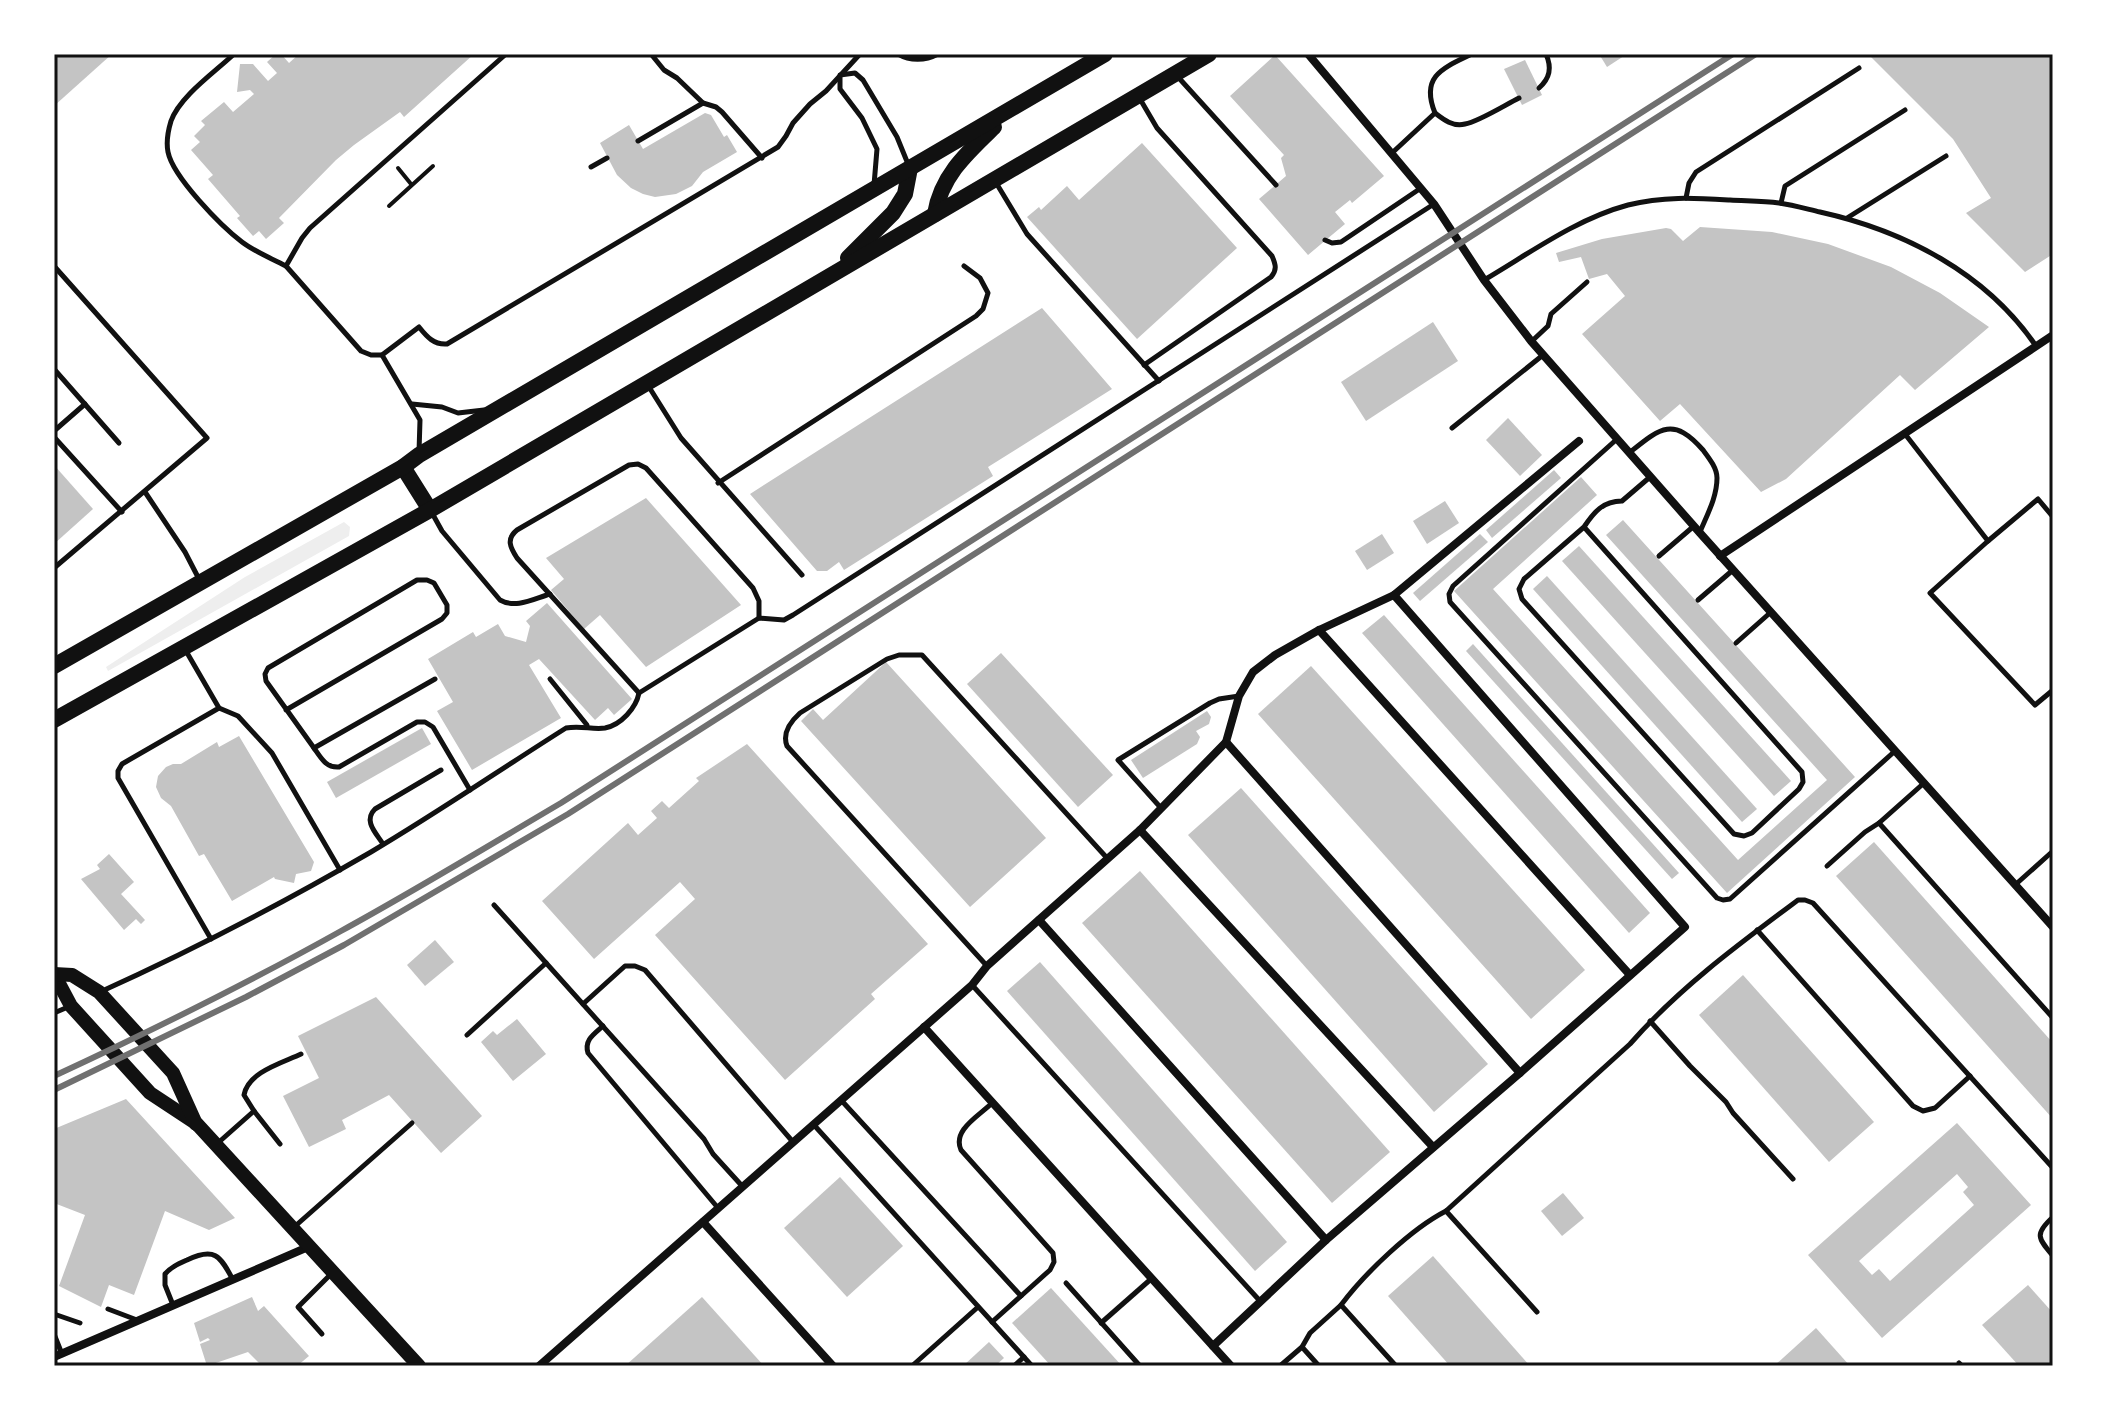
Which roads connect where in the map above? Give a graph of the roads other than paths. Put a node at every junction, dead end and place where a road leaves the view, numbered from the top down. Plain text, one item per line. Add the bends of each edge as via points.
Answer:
1 (234, 54) edge
2 (506, 54) edge
3 (651, 54) edge
4 (860, 54) edge
5 (898, 54) edge
6 (938, 54) edge
7 (1105, 54) edge
8 (1209, 54) edge
9 (1308, 54) edge
10 (1472, 54) edge
11 (1546, 54) edge
12 (1859, 68) dead end
13 (1174, 73) junction
14 (840, 75) junction
15 (1539, 88) dead end
16 (1137, 95) junction
17 (1519, 98) dead end
18 (703, 103) junction
19 (1012, 109) junction
20 (1905, 110) dead end
21 (1435, 113) junction
22 (638, 141) dead end
23 (1392, 153) junction
24 (1946, 156) dead end
25 (607, 158) dead end
26 (762, 158) junction
27 (591, 167) dead end
28 (910, 168) junction
29 (993, 179) junction
30 (1276, 185) dead end
31 (1421, 188) junction
32 (874, 190) junction
33 (1686, 198) junction
34 (1781, 203) junction
35 (1434, 204) junction
36 (935, 214) junction
37 (1847, 218) junction
38 (1325, 240) dead end
39 (54, 266) edge
40 (286, 266) junction
41 (964, 266) dead end
42 (833, 273) junction
43 (1484, 280) junction
44 (1587, 282) dead end
45 (2053, 335) edge
46 (1531, 341) junction
47 (2036, 346) junction
48 (382, 355) junction
49 (1543, 355) junction
50 (1144, 365) junction
51 (54, 369) edge
52 (1159, 381) junction
53 (647, 383) junction
54 (85, 404) junction
55 (411, 404) junction
56 (499, 409) junction
57 (1452, 428) dead end
58 (54, 431) edge
59 (1905, 434) junction
60 (54, 437) edge
61 (1617, 439) junction
62 (1579, 441) dead end
63 (119, 443) dead end
64 (1629, 453) junction
65 (419, 455) junction
66 (403, 467) junction
67 (1650, 477) junction
68 (718, 483) junction
69 (145, 492) junction
70 (430, 510) junction
71 (122, 512) junction
72 (2053, 517) edge
73 (1584, 527) junction
74 (1697, 530) junction
75 (1988, 541) junction
76 (1659, 556) dead end
77 (1720, 556) junction
78 (54, 568) edge
79 (1733, 570) junction
80 (802, 575) dead end
81 (200, 582) junction
82 (550, 594) junction
83 (1394, 595) junction
84 (1698, 600) dead end
85 (1771, 612) junction
86 (759, 618) junction
87 (1319, 630) junction
88 (1736, 643) dead end
89 (184, 647) junction
90 (54, 666) edge
91 (435, 679) dead end
92 (550, 679) dead end
93 (2053, 690) edge
94 (639, 693) junction
95 (1239, 696) junction
96 (219, 708) junction
97 (286, 710) junction
98 (54, 720) edge
99 (588, 726) junction
100 (1226, 742) junction
101 (314, 748) junction
102 (1895, 751) junction
103 (441, 770) dead end
104 (1924, 783) junction
105 (470, 790) junction
106 (1161, 808) junction
107 (1879, 823) junction
108 (1140, 830) junction
109 (383, 844) junction
110 (2053, 851) edge
111 (1107, 858) junction
112 (1827, 866) dead end
113 (340, 870) junction
114 (2015, 885) junction
115 (494, 905) dead end
116 (1039, 920) junction
117 (2053, 927) edge
118 (1757, 930) junction
119 (211, 939) junction
120 (546, 963) junction
121 (987, 966) junction
122 (54, 974) edge
123 (1630, 975) junction
124 (972, 985) junction
125 (99, 992) junction
126 (583, 1004) junction
127 (71, 1006) junction
128 (54, 1013) edge
129 (2053, 1018) edge
130 (1650, 1021) junction
131 (603, 1026) junction
132 (924, 1027) junction
133 (467, 1035) dead end
134 (301, 1054) dead end
135 (1520, 1073) junction
136 (1970, 1076) junction
137 (841, 1100) junction
138 (993, 1103) junction
139 (254, 1111) junction
140 (412, 1123) dead end
141 (197, 1124) junction
142 (813, 1125) junction
143 (793, 1142) junction
144 (280, 1144) dead end
145 (216, 1145) junction
146 (1433, 1147) junction
147 (2053, 1168) edge
148 (1793, 1179) dead end
149 (743, 1187) junction
150 (718, 1208) junction
151 (1446, 1211) junction
152 (2053, 1217) edge
153 (703, 1222) junction
154 (292, 1230) junction
155 (1326, 1240) junction
156 (308, 1247) junction
157 (2053, 1256) edge
158 (332, 1273) junction
159 (1151, 1279) junction
160 (233, 1280) junction
161 (1066, 1283) dead end
162 (1021, 1296) junction
163 (1261, 1302) junction
164 (1341, 1305) junction
165 (174, 1306) junction
166 (978, 1307) junction
167 (108, 1309) dead end
168 (1537, 1312) dead end
169 (54, 1314) edge
170 (139, 1321) junction
171 (992, 1322) junction
172 (80, 1323) dead end
173 (1101, 1323) junction
174 (54, 1334) edge
175 (322, 1334) dead end
176 (1213, 1346) junction
177 (1302, 1347) junction
178 (58, 1356) edge
179 (1024, 1357) junction
180 (419, 1366) edge
181 (539, 1366) edge
182 (833, 1366) edge
183 (912, 1366) edge
184 (1014, 1366) edge
185 (1032, 1366) edge
186 (1140, 1366) edge
187 (1231, 1366) edge
188 (1280, 1366) edge
189 (1319, 1366) edge
190 (1396, 1366) edge

1 - 40 lane via 172,118 168,151 185,183 228,231
2 - 40 lane via 310,228
3 - 18 lane
4 - 14 lane
5 - 6 lane via 917,59
7 - 19 main road
8 - 13 main road
9 - 23 street
10 - 21 lane via 1441,69 1434,79 1429,99
11 - 15 lane via 1550,70
12 - 33 lane via 1696,172
13 - 16 main road
13 - 30 lane
14 - 26 lane via 793,123 778,147
14 - 28 lane via 855,73 863,80
14 - 32 lane via 840,89 877,149
16 - 29 main road
16 - 50 lane via 1157,128 1275,263 1271,277
17 - 21 lane via 1465,124 1446,122
18 - 22 lane
18 - 26 lane via 722,112
19 - 28 main road
19 - 36 main road via 958,161 937,198
20 - 34 lane via 1785,186
21 - 23 lane
23 - 31 street
24 - 37 lane
25 - 27 lane
26 - 48 lane via 447,344 433,342 419,327
28 - 32 main road
28 - 42 main road via 905,194 893,213
29 - 36 main road
29 - 50 lane via 1027,234
31 - 35 street
31 - 38 lane via 1341,242
32 - 56 main road
33 - 34 lane
33 - 43 lane via 1631,204 1588,219
34 - 37 lane
35 - 43 street
35 - 52 lane
36 - 42 main road
37 - 47 lane via 1946,260 2020,322
39 - 69 lane via 207,438
40 - 48 lane via 361,351
41 - 68 lane via 988,293 976,316
42 - 53 main road
43 - 46 street
44 - 46 lane via 1551,314 1548,326
45 - 47 street
46 - 49 street
47 - 59 street
48 - 55 lane
49 - 57 lane
49 - 61 street
50 - 52 lane
51 - 54 lane
52 - 86 lane via 793,615 784,620
53 - 68 lane via 681,438
53 - 70 main road
54 - 58 lane
54 - 63 lane
55 - 56 lane via 458,413
55 - 65 lane via 420,420
56 - 65 main road
59 - 75 lane
59 - 77 street
60 - 71 lane
61 - 64 street
61 - 102 lane via 1453,586 1450,602 1717,898 1730,899
62 - 83 street
64 - 67 street
64 - 74 lane via 1653,434 1671,428 1704,451 1717,478 1715,495
65 - 66 main road
66 - 70 main road
66 - 81 main road
67 - 73 lane via 1622,501 1604,505
67 - 74 street
68 - 80 lane
69 - 71 lane
69 - 81 lane
70 - 82 lane via 500,600 516,605
70 - 89 main road
71 - 78 lane
72 - 75 lane via 2038,499
73 - 73 lane via 1802,772 1799,789 1752,833 1734,834 1522,599 1524,579
74 - 76 lane
74 - 77 street
75 - 93 lane via 1930,593 2035,705
77 - 79 street
79 - 84 lane
79 - 85 street
81 - 90 main road
82 - 86 lane via 517,558 511,535 638,464 753,588
82 - 94 lane
83 - 87 street
83 - 123 street via 1685,927
85 - 88 lane
85 - 102 street
86 - 94 lane
87 - 95 street via 1253,672
87 - 123 street
89 - 96 lane
89 - 98 main road
91 - 101 lane
92 - 99 lane
94 - 99 lane via 632,711 610,727
95 - 100 street
95 - 106 lane via 1210,703 1118,760
96 - 113 lane via 238,716 272,753
96 - 119 lane via 118,771
97 - 97 lane via 266,681 268,668 417,580 434,583 447,605 442,619
97 - 101 lane
99 - 105 lane via 566,728
100 - 106 street
100 - 135 street
101 - 105 lane via 326,765 339,767 425,722
102 - 104 street
103 - 109 lane via 370,814 369,822
104 - 107 lane
104 - 114 street
105 - 109 lane
106 - 108 street
107 - 112 lane
107 - 129 lane
108 - 111 street
108 - 146 street
109 - 113 lane
110 - 114 lane
111 - 116 street
111 - 121 lane via 922,655 887,659 792,720 784,739 787,746
113 - 119 lane
114 - 117 street
115 - 120 lane
116 - 121 street
116 - 155 street
118 - 130 lane
118 - 136 lane via 1798,900 1813,903
118 - 136 lane via 1913,1106 1923,1111 1935,1108
119 - 125 lane
120 - 126 lane
120 - 133 lane
121 - 124 street
122 - 125 street via 72,975
122 - 127 street
123 - 135 street
124 - 132 street
124 - 163 lane
125 - 141 street via 173,1073
126 - 131 lane
126 - 143 lane via 625,966 645,970
127 - 128 lane
127 - 141 street via 150,1093
130 - 148 lane
130 - 151 lane
131 - 149 lane
131 - 150 lane via 588,1039 588,1053
132 - 137 street
132 - 138 street
134 - 139 lane via 251,1079 244,1095
135 - 146 street
136 - 147 lane
137 - 142 street
137 - 162 lane
138 - 159 street
138 - 162 lane via 960,1133 958,1142 1053,1253 1050,1270
139 - 144 lane
139 - 145 lane
140 - 154 lane
141 - 145 street
142 - 143 street
142 - 166 lane
143 - 149 street
145 - 154 street
146 - 155 street
149 - 150 street
150 - 153 street
151 - 164 lane via 1358,1282
151 - 168 lane
152 - 157 lane via 2039,1235
153 - 181 street
153 - 182 street
154 - 156 street
155 - 163 street
156 - 158 street
156 - 160 street
158 - 175 lane via 298,1307
158 - 180 street
159 - 173 lane
159 - 176 street
160 - 165 street
160 - 165 lane via 224,1262 203,1252 165,1274
161 - 173 lane
162 - 171 lane
163 - 176 street
164 - 177 lane
164 - 190 lane
165 - 170 street
166 - 171 lane
166 - 183 lane
167 - 170 lane
169 - 172 lane
170 - 178 street
171 - 179 lane
173 - 186 lane
174 - 178 lane
176 - 187 street
177 - 188 lane
177 - 189 lane
179 - 184 lane
179 - 185 lane

